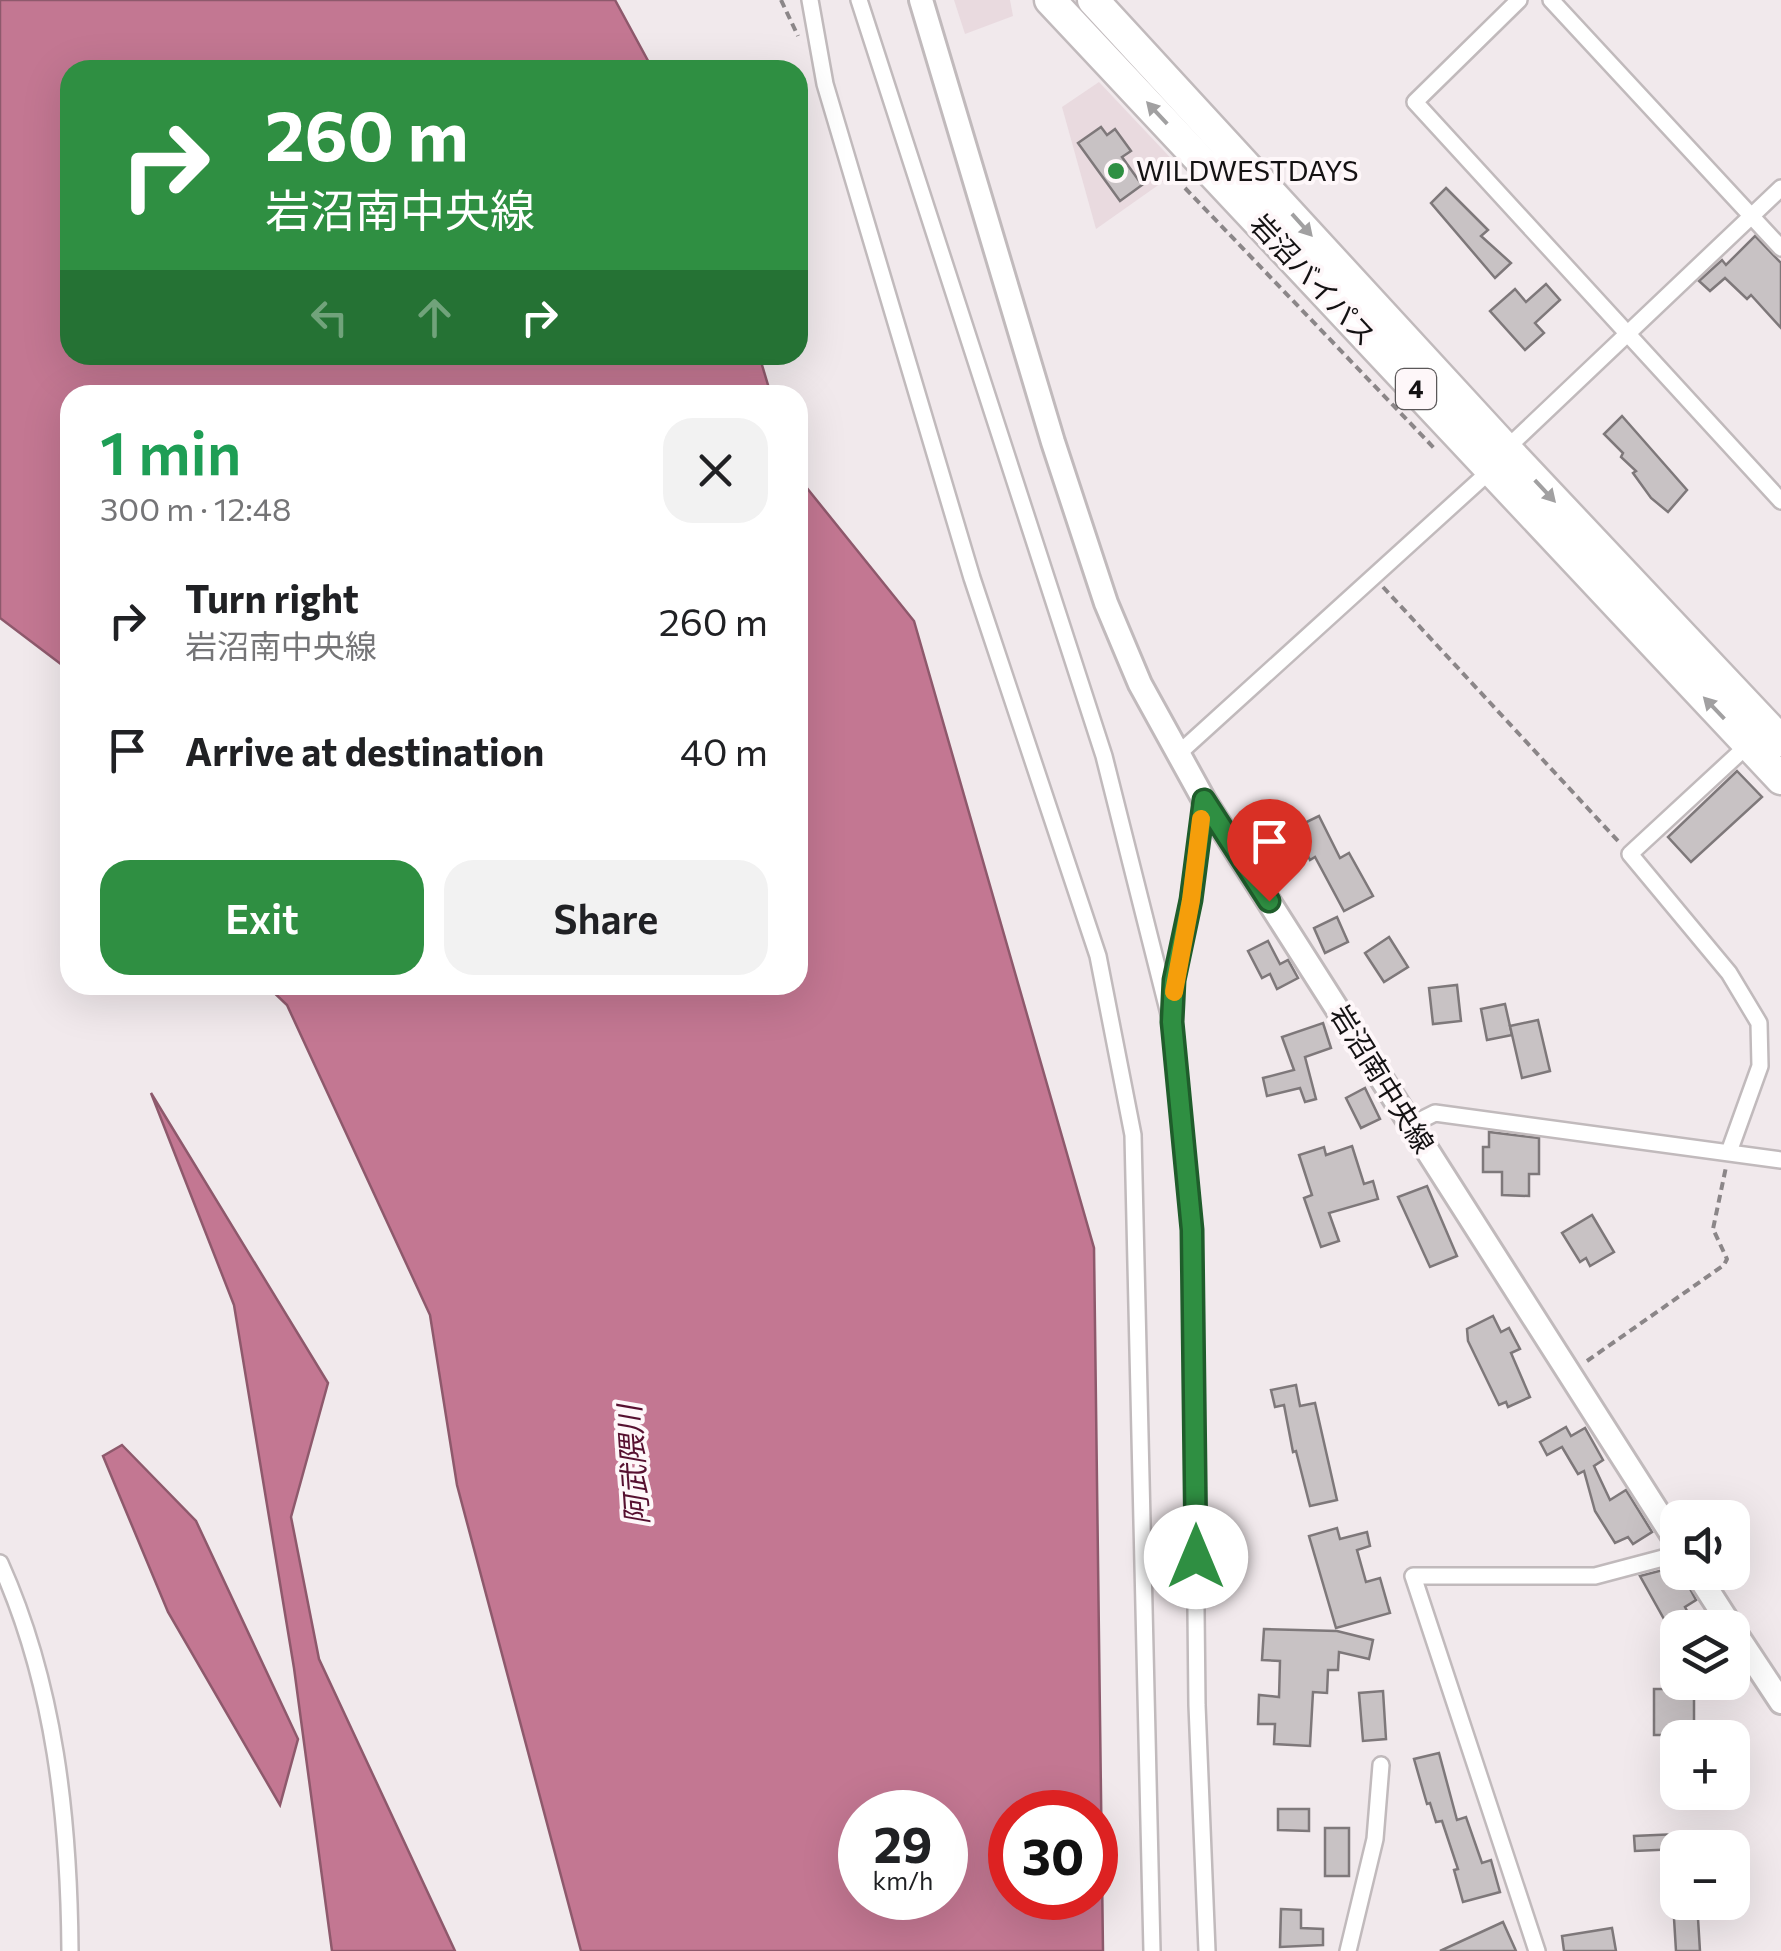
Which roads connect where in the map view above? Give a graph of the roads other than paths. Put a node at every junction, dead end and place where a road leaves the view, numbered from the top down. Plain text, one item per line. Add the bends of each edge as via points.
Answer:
1 (810, 0) edge
2 (859, 0) edge
3 (921, 0) edge
4 (1050, 0) edge
5 (1093, 0) edge
6 (1519, 0) edge
7 (1551, 0) edge
8 (1781, 188) edge
9 (1751, 216) junction
10 (1781, 248) edge
11 (1626, 335) junction
12 (1498, 459) junction
13 (1781, 500) edge
14 (1781, 741) edge
15 (1749, 744) junction
16 (1178, 754) junction
17 (1781, 779) edge
18 (1204, 800) junction
19 (1172, 1022) junction
20 (1411, 1125) junction
21 (1729, 1152) junction
22 (1781, 1160) edge
23 (1660, 1516) edge
24 (1660, 1559) edge
25 (0, 1562) edge
26 (1750, 1655) edge
27 (1781, 1702) edge
28 (1381, 1764) dead end
29 (70, 1951) edge
30 (1152, 1951) edge
31 (1207, 1951) edge
32 (1348, 1951) edge
33 (1536, 1951) edge

1 - 30 street via 828,96 972,578 1098,956 1134,1135
2 - 19 street via 1104,756
3 - 16 street, 岩沼南中央線 via 1106,603
12 -> 4 highway, 岩沼バイパス / 4
5 -> 12 highway, 岩沼バイパス / 4
6 - 11 street via 1415,102
7 - 9 street
8 - 9 street
9 - 10 street
9 - 11 street
11 - 12 street
11 - 13 street
12 -> 14 highway, 岩沼バイパス / 4
15 -> 12 highway, 岩沼バイパス / 4
12 - 16 street
15 - 17 highway, 岩沼バイパス / 4
15 - 21 street via 1630,854 1729,973 1759,1023 1760,1066
16 - 18 street, 岩沼南中央線
18 - 19 street
18 - 20 street, 岩沼南中央線
19 - 31 street via 1192,1230
20 - 21 street via 1435,1113
20 - 23 street, 岩沼南中央線
21 - 22 street
24 - 33 street via 1595,1576 1413,1576
25 - 29 street via 47,1705 66,1816
26 - 27 street
28 - 32 street via 1376,1839

